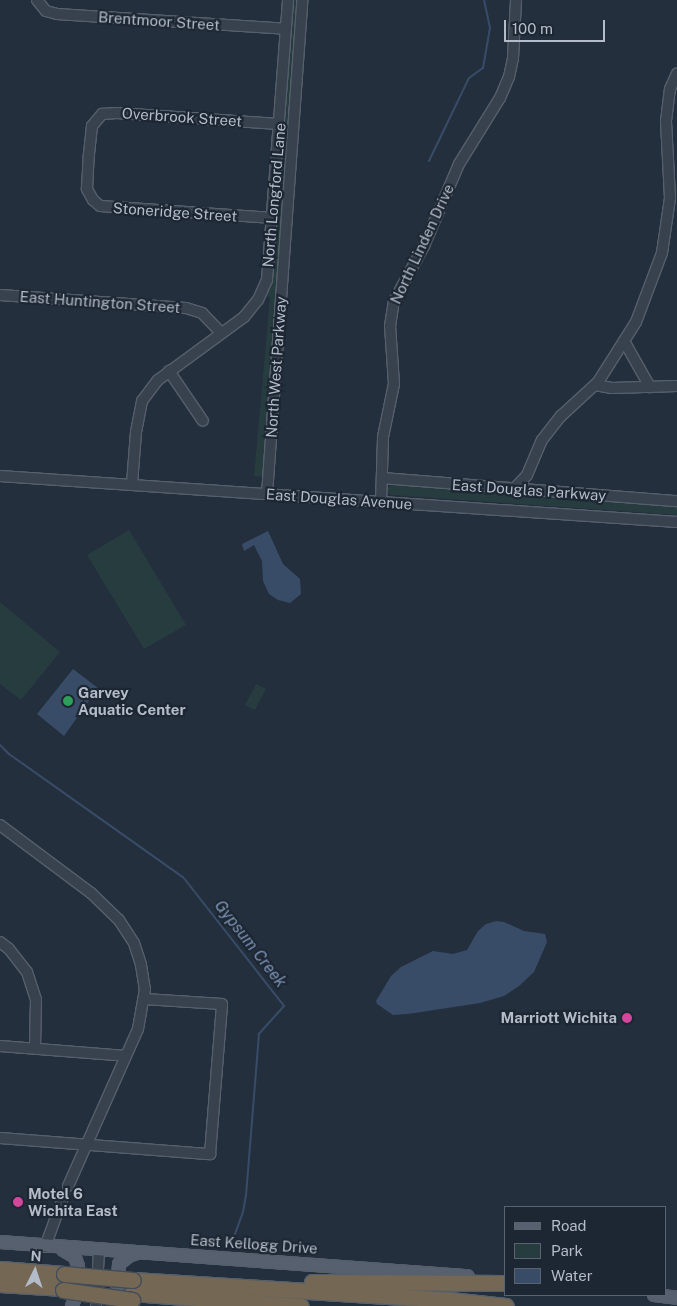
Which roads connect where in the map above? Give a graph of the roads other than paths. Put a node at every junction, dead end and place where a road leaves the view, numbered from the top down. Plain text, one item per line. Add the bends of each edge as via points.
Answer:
1 (37, 0) edge
2 (288, 0) edge
3 (302, 0) edge
4 (516, 0) edge
5 (286, 29) junction
6 (677, 73) edge
7 (279, 124) junction
8 (89, 158) joint
9 (273, 218) junction
10 (0, 295) edge
11 (221, 333) junction
12 (624, 341) junction
13 (169, 371) junction
14 (595, 384) junction
15 (677, 386) edge
16 (650, 387) junction
17 (203, 421) dead end
18 (0, 476) edge
19 (382, 478) junction
20 (132, 484) junction
21 (514, 489) junction
22 (267, 494) junction
23 (677, 501) edge
24 (381, 502) junction
25 (677, 522) edge
26 (0, 825) edge
27 (0, 942) edge
28 (144, 999) junction
29 (0, 1046) edge
30 (35, 1048) junction
31 (126, 1056) junction
32 (0, 1138) edge
33 (88, 1145) junction
34 (0, 1242) edge
35 (44, 1247) junction
36 (58, 1248) junction
37 (99, 1250) junction
38 (137, 1253) junction
39 (0, 1268) edge
40 (155, 1281) junction
41 (504, 1281) edge
42 (504, 1281) edge
43 (0, 1284) edge
44 (63, 1284) junction
45 (132, 1291) junction
46 (662, 1296) edge
47 (677, 1298) edge
48 (72, 1306) edge
49 (96, 1306) edge
50 (116, 1306) edge
51 (176, 1306) edge
52 (301, 1306) edge
53 (506, 1306) edge

1 - 5 street, Brentmoor Street via 46,11 57,14
2 - 5 street, North Longford Lane
3 - 22 street, North West Parkway
4 - 19 street, North Linden Drive via 509,77 500,98 459,164 424,246 394,302 390,326 394,384 383,437
5 - 7 street, North Longford Lane
6 - 12 street via 670,89 666,121 670,198 662,253 636,322
7 - 8 street, Overbrook Street via 102,114 92,126
7 - 9 street, North Longford Lane
8 - 9 street, Stoneridge Street via 87,189 92,200 100,206
9 - 11 street, North Longford Lane via 267,280 258,300 244,316
10 - 11 street, East Huntington Street via 186,308 202,313
11 - 13 street, North Longford Lane
12 - 14 street
12 - 16 street
13 - 17 street
13 - 20 street, North Longford Lane via 142,401
14 - 16 street via 612,388
14 - 21 street via 560,416 542,440 527,475
15 - 16 street
18 - 20 street, East Douglas Avenue
19 - 21 street, East Douglas Parkway
19 - 24 street, North Linden Drive
20 - 22 street, East Douglas Avenue
21 - 23 street, East Douglas Parkway
22 - 24 street, East Douglas Avenue
24 - 25 street, East Douglas Avenue
26 - 28 street via 91,893 119,920 134,943 142,965
27 - 30 street via 10,949 27,972 36,1000
28 - 31 street via 138,1029
28 - 33 street via 222,1004 210,1154
29 - 30 street
30 - 31 street
31 - 33 street
32 - 33 street
33 - 35 street
34 - 35 main road, East Kellogg Drive
35 - 36 main road, East Kellogg Drive
36 - 37 main road, East Kellogg Drive
36 - 48 main road via 75,1257 78,1266
37 - 38 main road, East Kellogg Drive
37 - 49 street
38 - 41 main road, East Kellogg Drive
38 - 50 main road via 119,1264
39 - 44 highway via 32,1272
40 - 42 highway
40 - 45 highway
40 - 53 highway
43 - 44 highway via 41,1287
44 - 45 highway, bridge
45 - 51 highway
45 - 52 highway
46 - 47 main road

